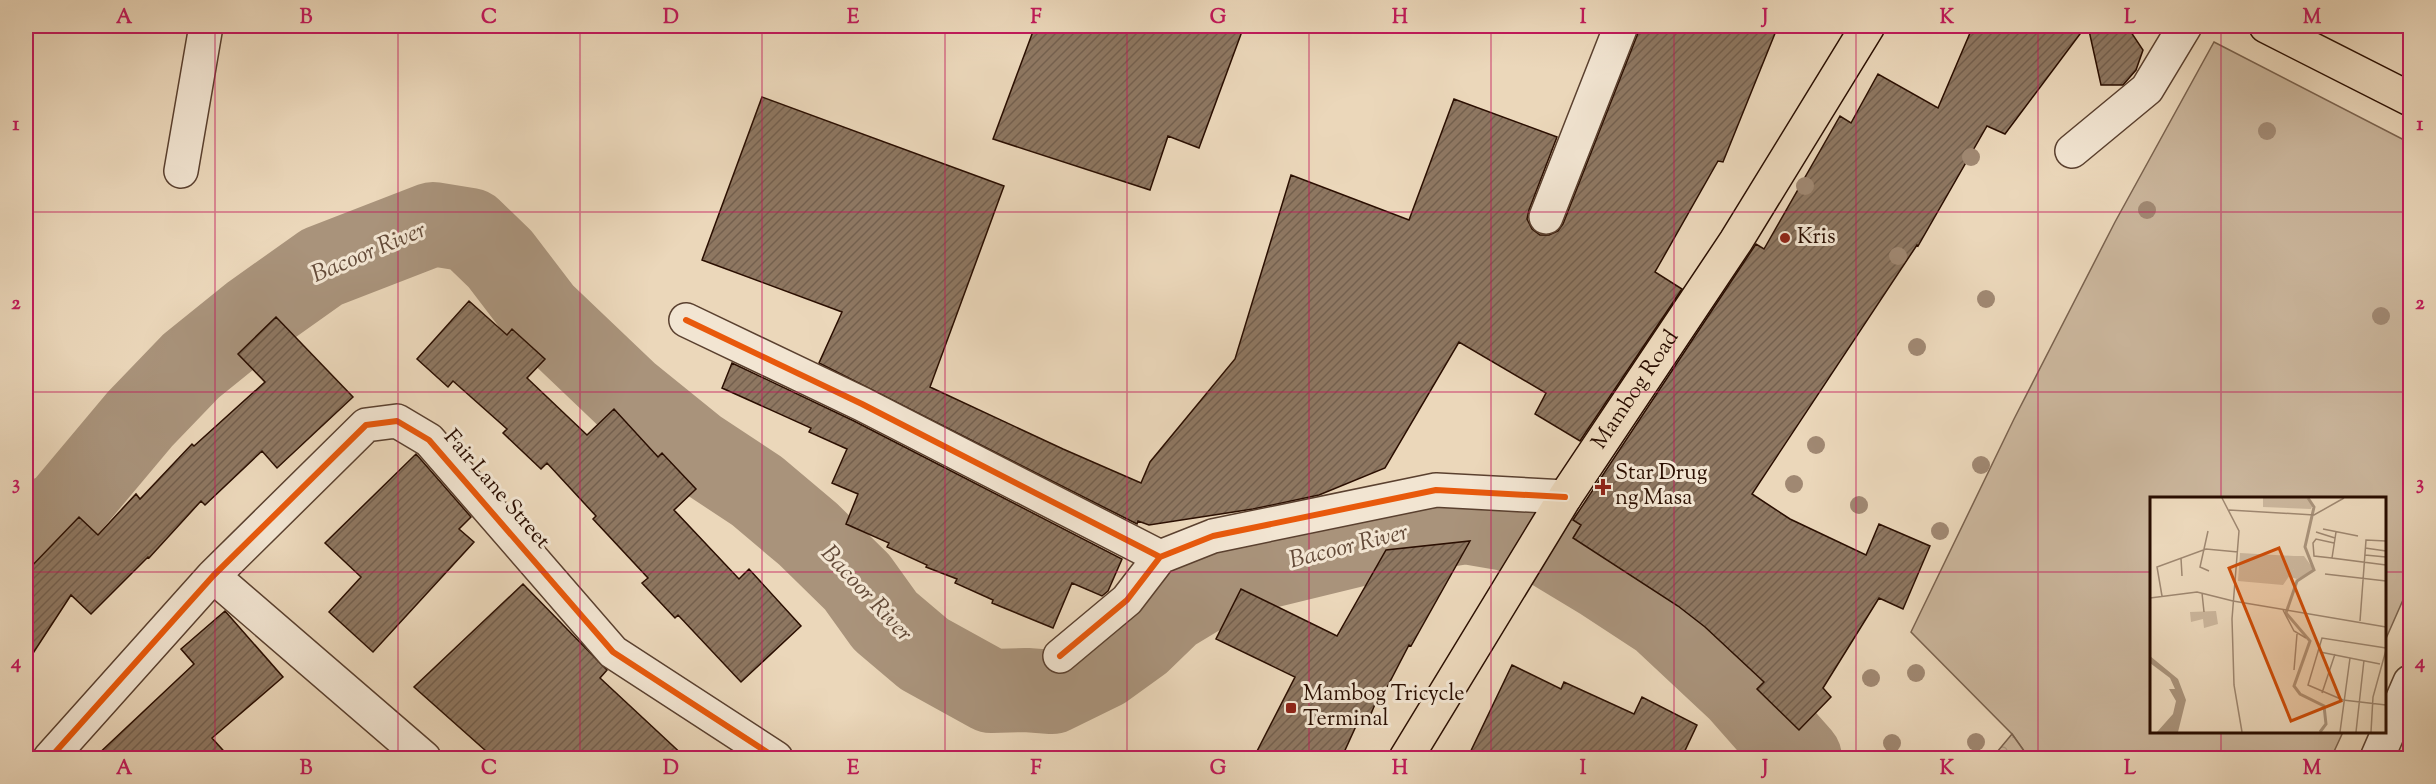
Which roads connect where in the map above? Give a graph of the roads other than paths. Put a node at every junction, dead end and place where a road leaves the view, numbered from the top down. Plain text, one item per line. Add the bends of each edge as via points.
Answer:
1 (206, 26) edge
2 (1621, 26) edge
3 (1868, 26) edge
4 (2185, 26) edge
5 (2266, 26) edge
6 (2410, 99) edge
7 (2072, 151) dead end
8 (181, 171) dead end
9 (1546, 217) dead end
10 (686, 320) dead end
11 (1565, 497) junction
12 (1160, 556) junction
13 (213, 576) junction
14 (1060, 656) dead end
15 (2410, 682) edge
16 (50, 759) edge
17 (424, 759) edge
18 (776, 759) edge
19 (1406, 759) edge
20 (2377, 759) edge

1 - 8 street
2 - 9 street
3 - 11 main road, Mambog Road via 1736,241
4 - 7 street via 2147,88
5 - 6 main road
10 - 12 street via 862,404
11 - 12 street via 1436,489 1213,536
11 - 19 main road, Mambog Road
12 - 14 street via 1127,600
13 - 16 street, Fair Lane Street
13 - 17 street
13 - 18 street, Fair Lane Street via 366,425 397,421 429,440 613,652
15 - 20 street

